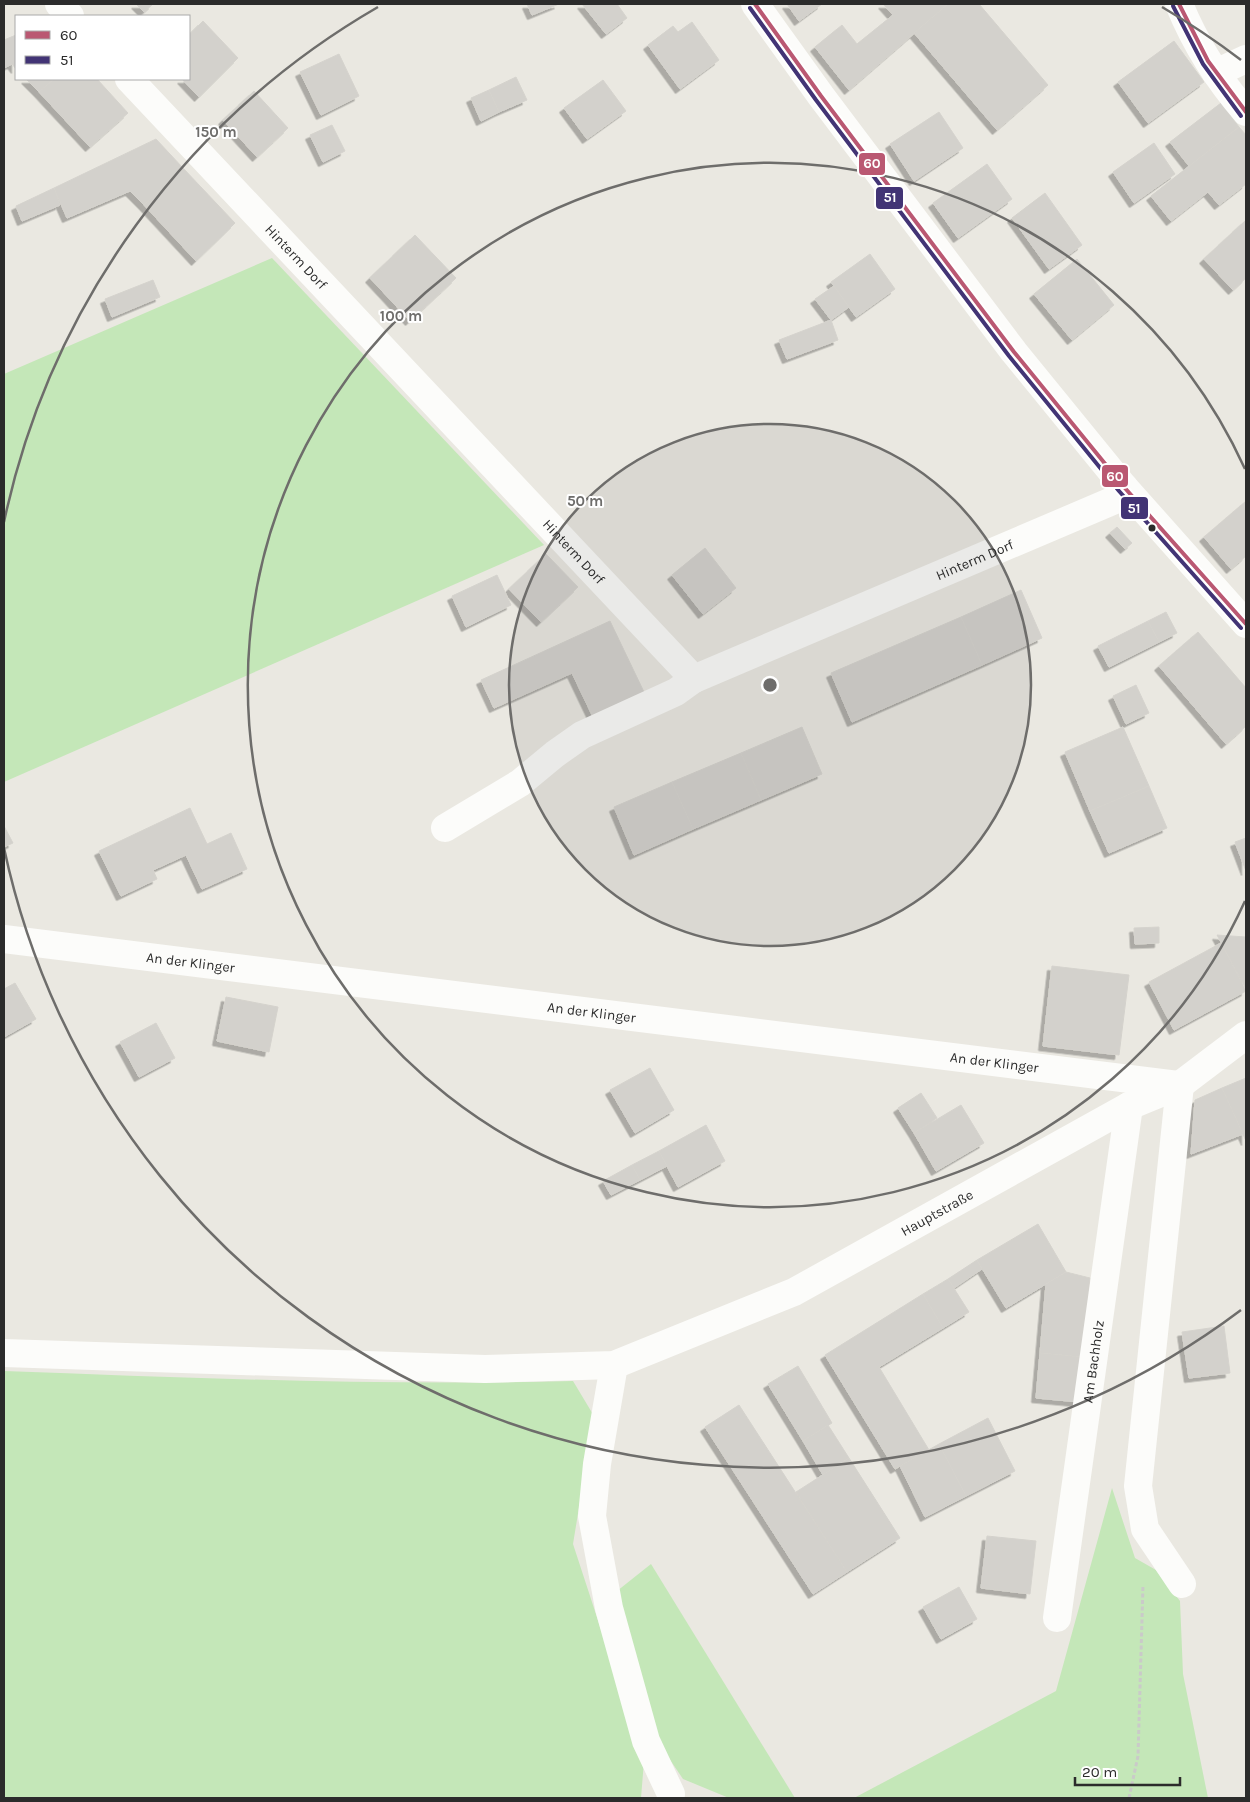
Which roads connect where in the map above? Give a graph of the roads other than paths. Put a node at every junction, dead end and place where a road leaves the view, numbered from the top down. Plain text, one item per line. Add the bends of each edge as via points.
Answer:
1 (59, 4) edge
2 (755, 4) edge
3 (1179, 4) edge
4 (69, 15) edge
5 (1246, 59) edge
6 (1216, 73) junction
7 (130, 80) edge
8 (1246, 112) edge
9 (1124, 487) junction
10 (1246, 624) edge
11 (694, 679) junction
12 (445, 828) dead end
13 (4, 939) edge
14 (1246, 1035) edge
15 (1180, 1085) junction
16 (1129, 1106) junction
17 (4, 1353) edge
18 (614, 1365) junction
19 (1182, 1584) dead end
20 (1057, 1618) dead end
21 (671, 1794) dead end

1 - 4 street
2 - 9 street via 950,269
3 - 6 street
5 - 6 street
6 - 8 street
7 - 11 street, Hinterm Dorf
9 - 10 street
9 - 11 street, Hinterm Dorf via 1117,500
11 - 12 street via 676,692 574,740 520,783
13 - 15 street, An der Klinger
14 - 15 street, Hauptstraße
15 - 16 street, Hauptstraße
15 - 19 street via 1138,1486 1145,1529
16 - 18 street, Hauptstraße via 794,1292
16 - 20 street, Am Bachholz
17 - 18 street via 485,1369
18 - 21 street via 597,1464 592,1516 610,1608 646,1741

